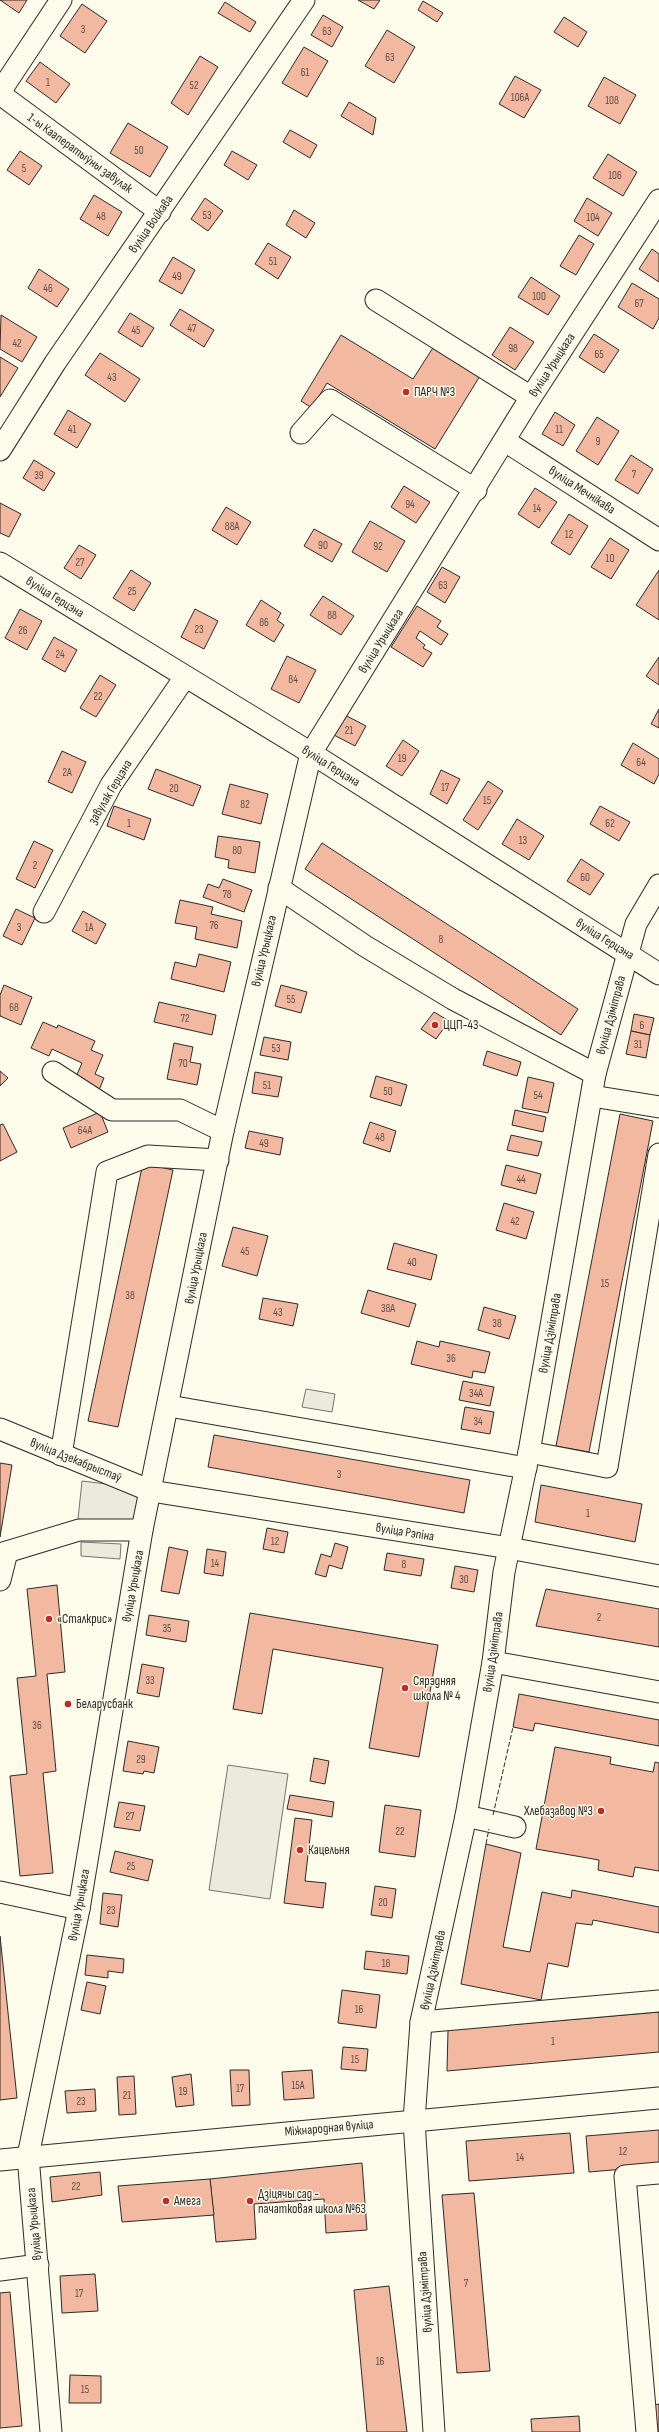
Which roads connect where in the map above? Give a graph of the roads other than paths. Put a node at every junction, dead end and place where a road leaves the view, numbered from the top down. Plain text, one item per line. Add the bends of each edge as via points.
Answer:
1 (61, 0) edge
2 (304, 0) edge
3 (0, 93) edge
4 (659, 200) edge
5 (160, 212) junction
6 (376, 300) dead end
7 (531, 397) junction
8 (301, 433) dead end
9 (505, 441) junction
10 (0, 450) edge
11 (476, 490) junction
12 (659, 540) edge
13 (0, 563) edge
14 (185, 677) junction
15 (311, 753) junction
16 (659, 885) edge
17 (279, 888) junction
18 (44, 912) dead end
19 (628, 954) junction
20 (659, 974) edge
21 (53, 1072) dead end
22 (595, 1074) junction
23 (592, 1096) junction
24 (659, 1107) edge
25 (223, 1131) junction
26 (659, 1154) edge
27 (218, 1160) junction
28 (169, 1406) junction
29 (0, 1429) edge
30 (61, 1455) junction
31 (527, 1460) junction
32 (151, 1491) junction
33 (142, 1530) junction
34 (509, 1548) junction
35 (3, 1553) edge
36 (659, 1576) edge
37 (0, 1580) edge
38 (493, 1662) junction
39 (659, 1692) edge
40 (466, 1816) junction
41 (515, 1827) dead end
42 (0, 1892) edge
43 (79, 1909) junction
44 (659, 2001) edge
45 (421, 2022) junction
46 (659, 2098) edge
47 (414, 2121) junction
48 (28, 2156) junction
49 (0, 2160) edge
50 (659, 2173) edge
51 (38, 2265) junction
52 (0, 2270) edge
53 (651, 2387) edge
54 (52, 2432) edge
55 (434, 2432) edge
56 (647, 2432) edge

1 - 3 street
2 - 5 street, вуліца Войкава
3 - 5 street, 1-ы Кааператыўны завулак
4 - 7 street, вуліца Урыцкага
5 - 10 street, вуліца Войкава via 55,363
6 - 7 street
7 - 9 street, вуліца Урыцкага
8 - 11 street via 330,400
9 - 11 street, вуліца Урыцкага
9 - 12 street, вуліца Мечнікава
11 - 15 street, вуліца Урыцкага
13 - 14 street, вуліца Герцэна
14 - 15 street, вуліца Герцэна
14 - 18 street, завулак Герцэна via 110,786
15 - 17 street, вуліца Урыцкага
15 - 19 street, вуліца Герцэна
16 - 19 street, вуліца Дзімітрава via 636,924
17 - 22 street via 365,946 453,999
17 - 25 street, вуліца Урыцкага
19 - 20 street, вуліца Герцэна
19 - 22 street, вуліца Дзімітрава
21 - 25 street via 112,1110 180,1110
22 - 23 street, вуліца Дзімітрава
23 - 24 street
23 - 31 street, вуліца Дзімітрава
25 - 27 street, вуліца Урыцкага
26 - 31 street via 607,1467
27 - 28 street, вуліца Урыцкага
27 - 30 street via 148,1156 106,1172
28 - 31 street
28 - 32 street, вуліца Урыцкага
29 - 30 street, вуліца Дзекабрыстаў
30 - 32 street, вуліца Дзекабрыстаў
31 - 34 street, вуліца Дзімітрава
32 - 33 street, вуліца Урыцкага
32 - 34 street, вуліца Рэпіна
33 - 35 street via 79,1530
33 - 43 street, вуліца Урыцкага
34 - 36 street, вуліца Рэпіна
34 - 38 street, вуліца Дзімітрава
35 - 37 street
38 - 39 street
38 - 40 street, вуліца Дзімітрава
40 - 41 street
40 - 45 street, вуліца Дзімітрава
42 - 43 street
43 - 48 street, вуліца Урыцкага
44 - 45 street
45 - 47 street, вуліца Дзімітрава
46 - 47 street, Міжнародная вуліца
47 - 48 street, Міжнародная вуліца
47 - 55 street, вуліца Дзімітрава
48 - 49 street, Міжнародная вуліца
48 - 51 street, вуліца Урыцкага
50 - 53 street via 625,2176
51 - 52 street
51 - 54 street, вуліца Урыцкага
53 - 56 street

